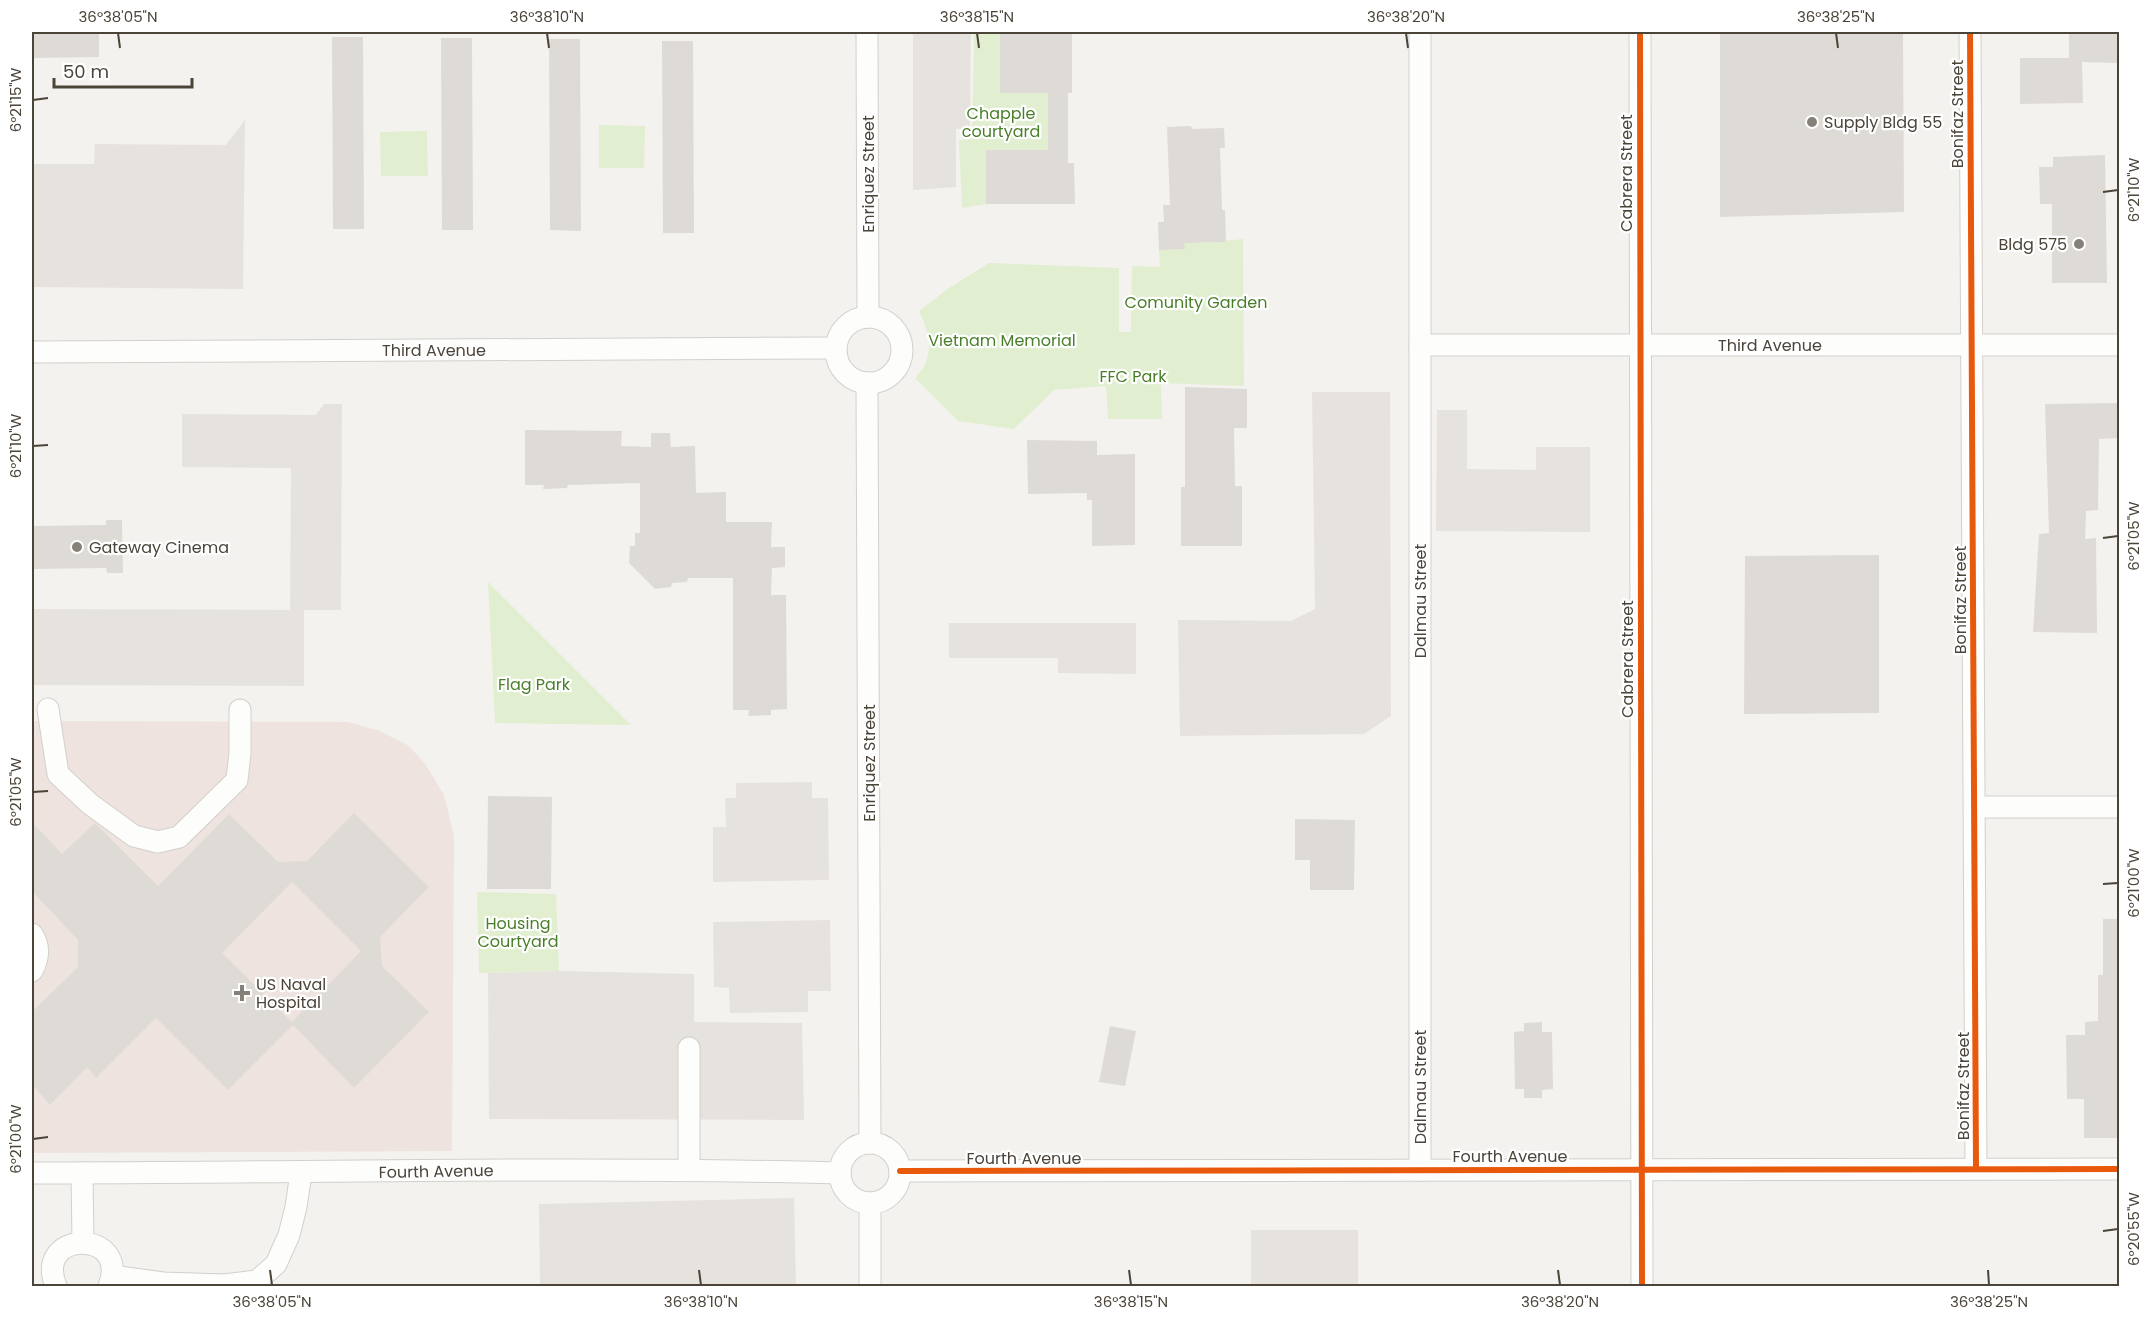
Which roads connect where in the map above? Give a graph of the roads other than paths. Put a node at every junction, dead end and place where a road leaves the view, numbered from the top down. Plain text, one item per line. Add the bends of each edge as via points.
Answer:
1 (867, 32) edge
2 (1420, 32) edge
3 (1640, 32) edge
4 (1970, 32) edge
5 (868, 317) junction
6 (1420, 345) junction
7 (1640, 345) junction
8 (2120, 345) edge
9 (1972, 346) junction
10 (836, 348) junction
11 (32, 352) edge
12 (867, 383) junction
13 (48, 709) dead end
14 (240, 710) dead end
15 (1975, 807) junction
16 (2120, 807) edge
17 (32, 934) edge
18 (32, 971) edge
19 (689, 1048) dead end
20 (870, 1143) junction
21 (1976, 1168) junction
22 (689, 1169) junction
23 (2120, 1169) edge
24 (1420, 1170) junction
25 (1641, 1170) junction
26 (900, 1172) junction
27 (32, 1173) edge
28 (82, 1173) junction
29 (301, 1173) junction
30 (840, 1173) junction
31 (870, 1203) junction
32 (83, 1242) junction
33 (111, 1281) edge
34 (56, 1287) edge
35 (870, 1287) edge
36 (1642, 1287) edge

1 - 5 street, Enriquez Street
2 - 6 street, Dalmau Street
3 - 7 street, Cabrera Street
4 - 9 street, Bonifaz Street
5 - 10 street via 843,329
5 - 12 street via 888,323 902,350 900,361 887,377
6 - 7 street, Third Avenue
6 - 24 street, Dalmau Street
7 - 9 street, Third Avenue
7 - 25 street, Cabrera Street
8 - 9 street, Third Avenue
9 - 15 street, Bonifaz Street
10 - 11 street, Third Avenue
10 - 12 street via 841,368 857,381
12 - 20 street, Enriquez Street
13 - 14 street via 58,774 90,804 134,836 158,842 179,837 237,780
15 - 16 street
15 - 21 street, Bonifaz Street
17 - 18 street via 38,949
19 - 22 street
20 - 26 street via 879,1144 894,1155
20 - 30 street via 861,1144 846,1155
21 - 23 street, Fourth Avenue
21 - 25 street, Fourth Avenue
22 - 29 street, Fourth Avenue
22 - 30 street, Fourth Avenue
24 - 25 street, Fourth Avenue
24 - 26 street, Fourth Avenue
25 - 36 street, Cabrera Street
26 - 31 street via 888,1197
27 - 28 street, Fourth Avenue
28 - 29 street, Fourth Avenue
28 - 32 street
29 - 33 street via 289,1235 276,1264 256,1281 224,1285
30 - 31 street via 846,1191 861,1202
31 - 35 street
32 - 33 street via 102,1249 108,1256
32 - 34 street via 66,1246 55,1259 52,1276

